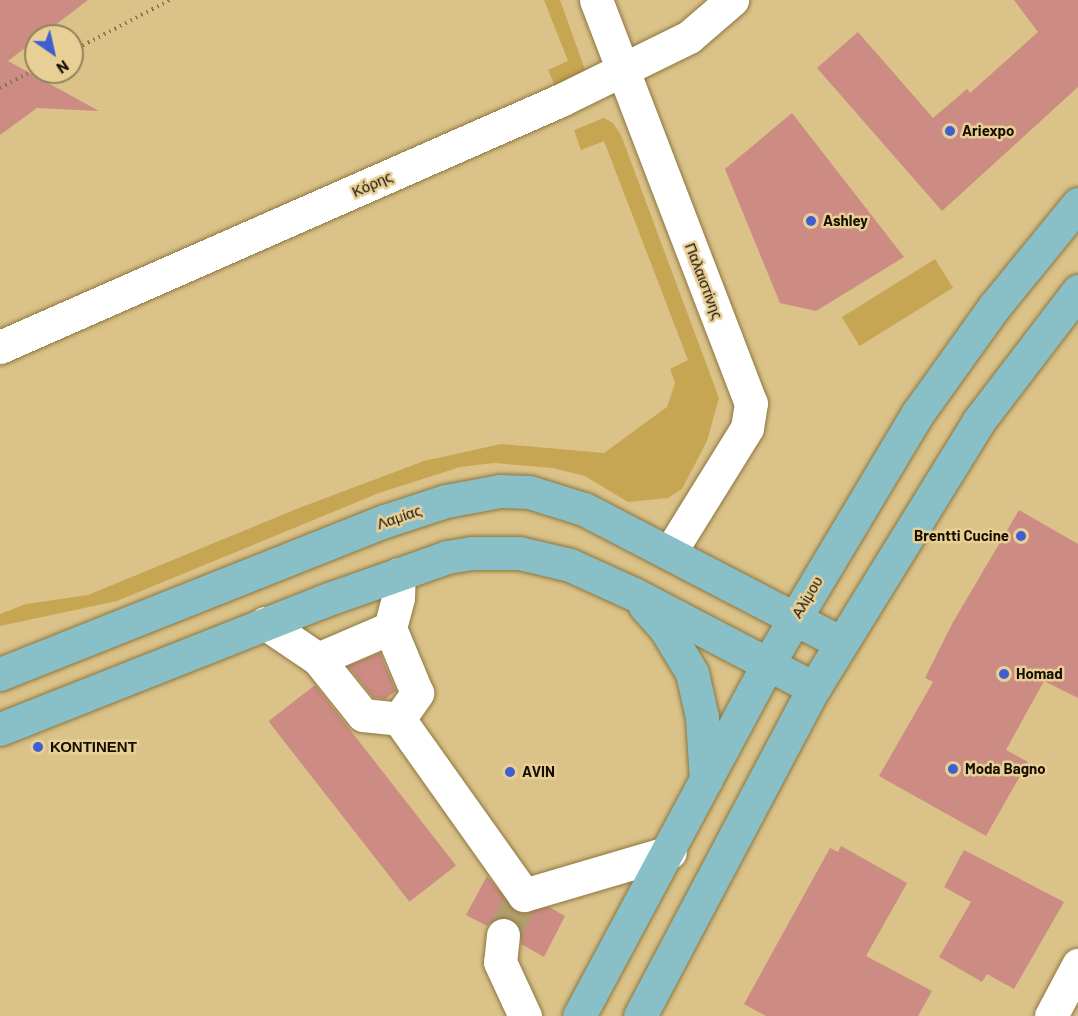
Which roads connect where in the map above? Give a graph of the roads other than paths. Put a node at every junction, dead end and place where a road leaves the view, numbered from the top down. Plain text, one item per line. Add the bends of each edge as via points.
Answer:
1 (596, 0) edge
2 (732, 0) edge
3 (624, 70) junction
4 (1078, 204) edge
5 (1078, 291) edge
6 (0, 347) edge
7 (670, 552) junction
8 (399, 574) junction
9 (634, 594) junction
10 (795, 618) junction
11 (265, 623) junction
12 (390, 628) junction
13 (841, 644) junction
14 (318, 659) junction
15 (767, 664) junction
16 (0, 674) edge
17 (814, 688) junction
18 (399, 719) junction
19 (0, 729) edge
20 (706, 780) junction
21 (670, 852) junction
22 (503, 935) tunnel mouth
23 (1078, 965) edge
24 (525, 1016) edge
25 (579, 1016) edge
26 (640, 1016) edge
27 (1051, 1016) edge

1 - 3 street, Παλαιστίνης
2 - 3 street, Κόρης via 689,37
3 - 6 street, Κόρης
3 - 7 street, Παλαιστίνης via 751,403 747,428
4 - 10 main road, Αλίμου via 994,307 918,412
5 - 13 main road via 978,422
7 - 10 main road, Λαμίας
7 - 16 main road, Λαμίας via 556,499 529,492 474,495 385,521
8 - 9 main road via 463,555 519,553 570,565
8 - 11 main road
8 - 12 street
9 - 15 main road
9 - 20 main road via 665,628 692,673 702,717
10 - 13 main road, Λαμίας
10 - 15 main road, Αλίμου
11 - 14 street
11 - 19 main road
12 - 14 street
12 - 18 street via 417,693
13 - 17 main road
14 - 18 street via 363,715
15 - 17 main road
15 - 20 main road, Αλίμου
17 - 26 main road
18 - 21 street via 524,895
20 - 21 main road, Αλίμου
21 - 25 main road, Αλίμου
22 - 24 street via 500,962
23 - 27 street

